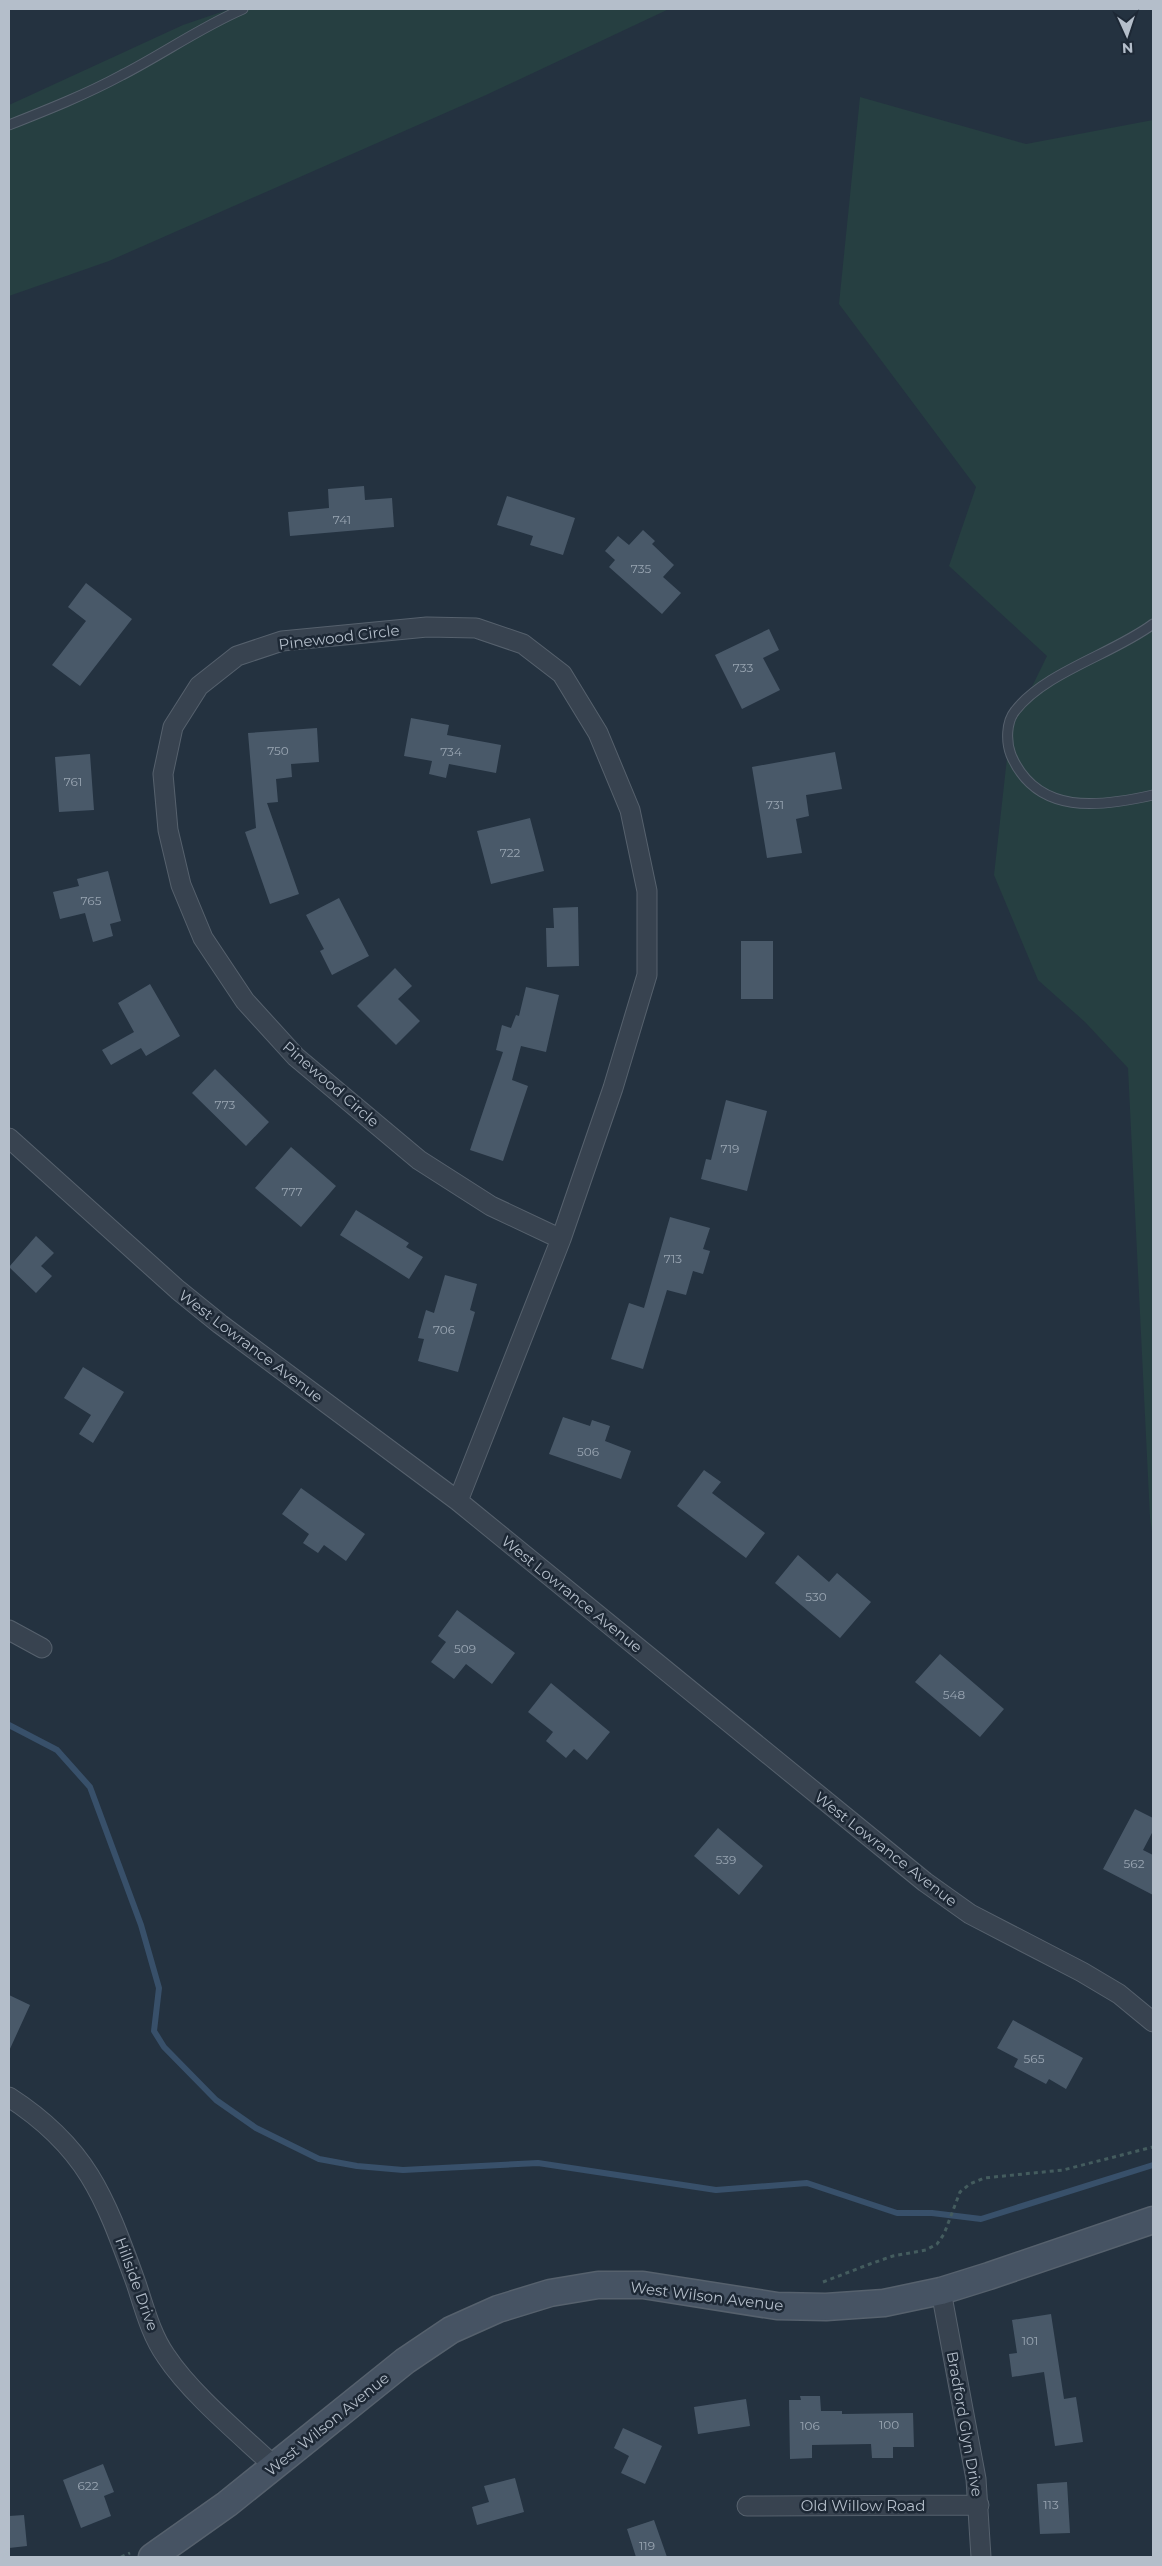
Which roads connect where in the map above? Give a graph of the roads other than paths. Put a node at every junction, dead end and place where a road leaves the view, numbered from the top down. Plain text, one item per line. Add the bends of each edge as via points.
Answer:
1 (243, 9) edge
2 (9, 125) edge
3 (1153, 624) edge
4 (1153, 795) edge
5 (9, 1138) edge
6 (561, 1239) junction
7 (458, 1501) junction
8 (9, 1630) edge
9 (42, 1648) dead end
10 (1153, 2022) edge
11 (9, 2097) edge
12 (1153, 2220) edge
13 (941, 2291) junction
14 (275, 2467) junction
15 (979, 2505) junction
16 (746, 2506) dead end
17 (152, 2557) edge
18 (981, 2557) edge

1 - 2 lane via 70,101
3 - 4 lane via 1030,696 1014,712 1008,726 1010,752 1018,771 1051,798 1081,804 1122,802
5 - 7 street, West Lowrance Avenue via 220,1324
6 - 6 street, Pinewood Circle via 613,1088 647,975 647,892 636,837 630,810 598,733 562,674 523,644 476,628 427,627 282,641 237,656 199,686 174,727 163,774 174,858 181,885 203,938 245,1000 296,1057 419,1160 491,1206
6 - 7 street, Pinewood Circle
7 - 10 street, West Lowrance Avenue via 925,1882 970,1914 1119,1994
8 - 9 street
11 - 14 street, Hillside Drive via 59,2134 99,2190 114,2221 153,2331 166,2356 186,2382
12 - 13 street, West Wilson Avenue
13 - 14 street, West Wilson Avenue via 884,2303 826,2307 777,2306 643,2286 598,2286 550,2294 498,2309 451,2330 405,2361
13 - 15 street, Bradford Glyn Drive
14 - 17 street, West Wilson Avenue via 180,2540
15 - 16 street, Old Willow Road
15 - 18 street, Bradford Glyn Drive

